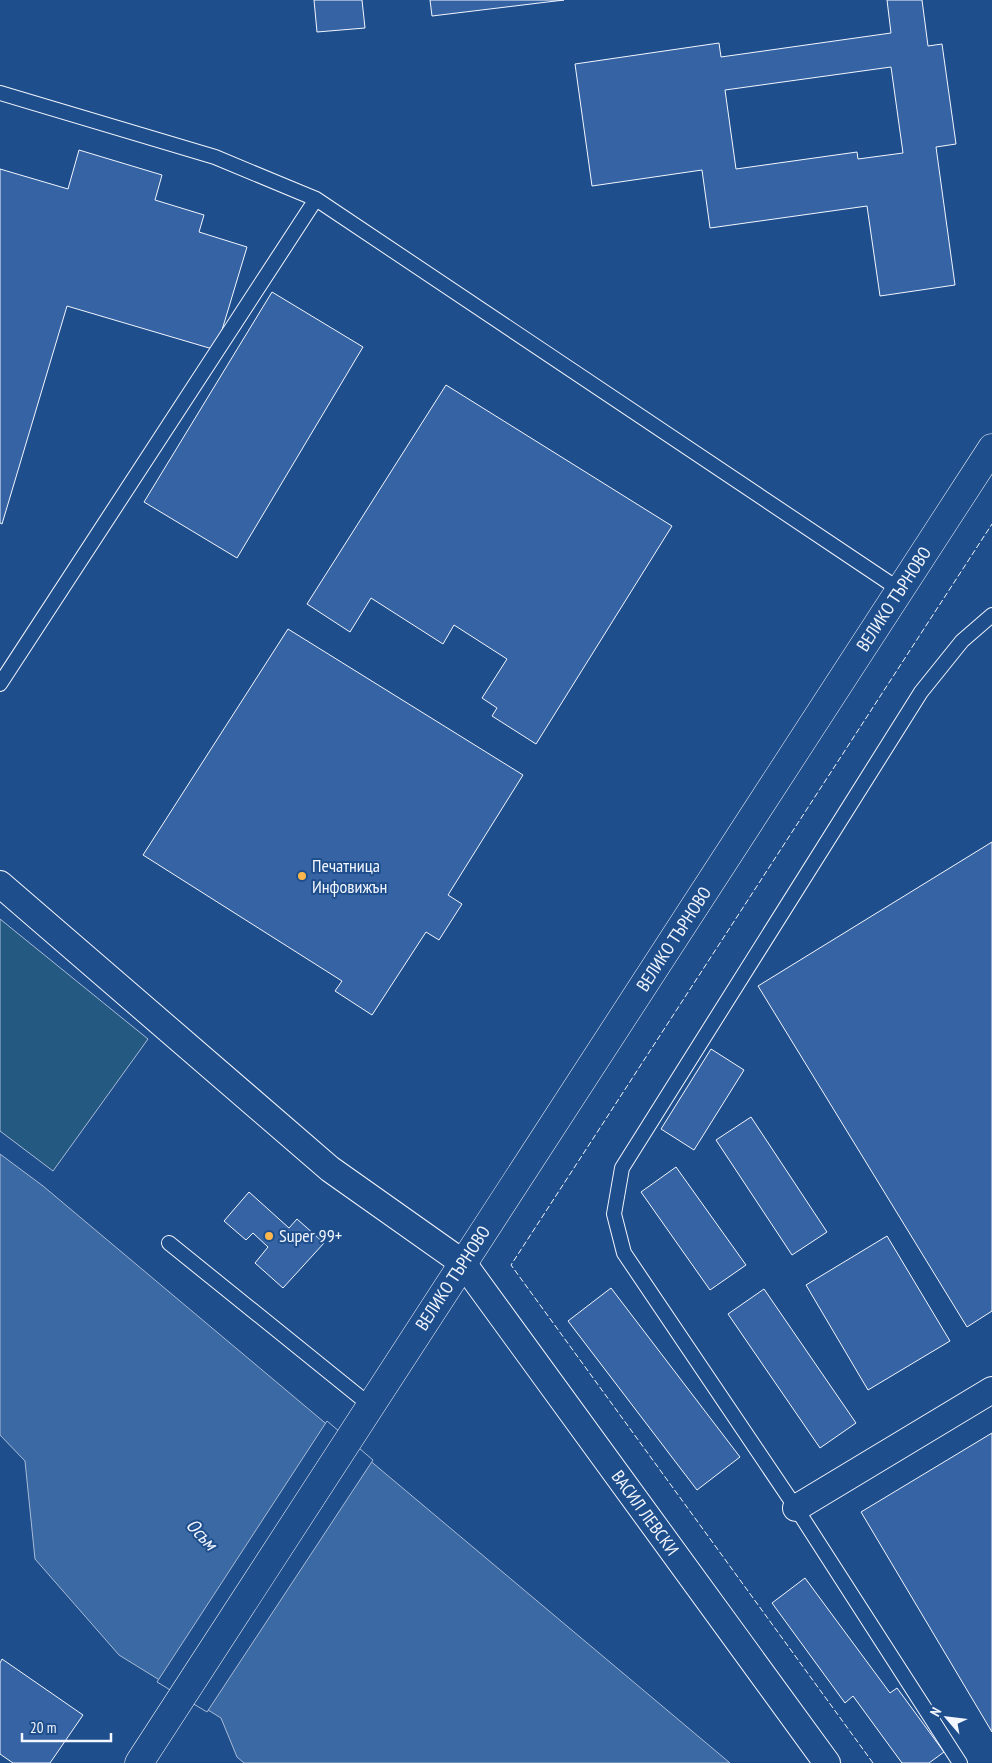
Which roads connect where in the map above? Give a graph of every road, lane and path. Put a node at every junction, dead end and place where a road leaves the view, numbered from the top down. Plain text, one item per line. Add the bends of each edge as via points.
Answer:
1 (0, 93) edge
2 (316, 199) junction
3 (990, 450) edge
4 (900, 590) junction
5 (992, 615) edge
6 (0, 684) edge
7 (0, 884) edge
8 (168, 1243) dead end
9 (463, 1263) junction
10 (992, 1390) edge
11 (371, 1406) junction
12 (796, 1508) junction
13 (140, 1762) edge
14 (826, 1763) edge
15 (960, 1763) edge

1 - 2 lane via 215,157
2 - 4 lane
2 - 6 lane
3 - 4 street, ВЕЛИКО ТЪРНОВО
4 - 9 street, ВЕЛИКО ТЪРНОВО
5 - 12 lane via 962,641 921,692 622,1168 614,1214 624,1254
7 - 9 street, ВАСИЛ ЛЕВСКИ via 330,1169
8 - 11 lane
9 - 11 street, ВЕЛИКО ТЪРНОВО
9 - 14 street, ВАСИЛ ЛЕВСКИ
10 - 12 street
11 - 13 street, ВЕЛИКО ТЪРНОВО
12 - 15 lane

